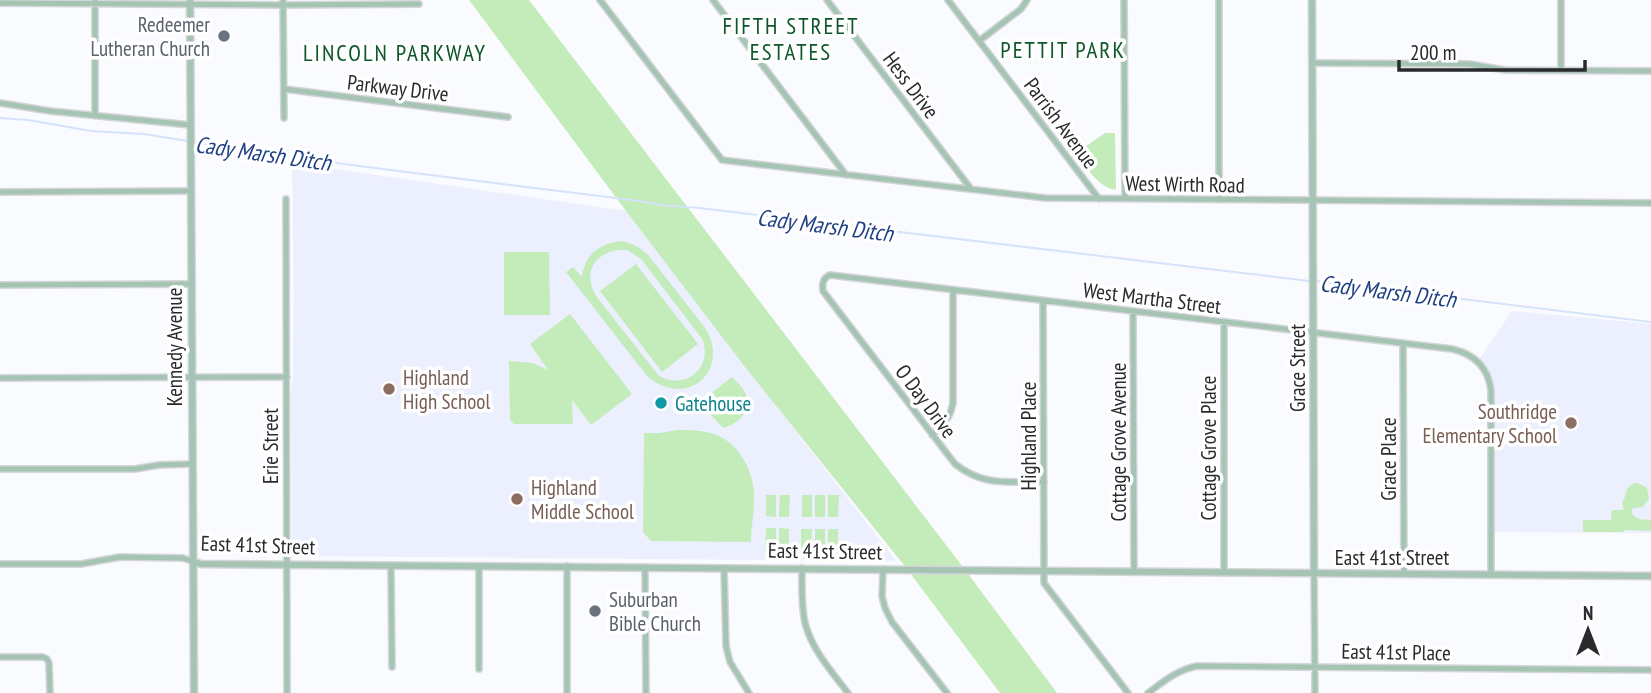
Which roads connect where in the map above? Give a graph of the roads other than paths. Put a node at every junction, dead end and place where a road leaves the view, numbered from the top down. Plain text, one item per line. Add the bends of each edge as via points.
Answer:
1 (600, 0) edge
2 (713, 0) edge
3 (827, 0) edge
4 (948, 0) edge
5 (1027, 0) edge
6 (1124, 0) edge
7 (1219, 0) edge
8 (1312, 0) edge
9 (1561, 0) edge
10 (94, 2) edge
11 (190, 2) edge
12 (0, 3) edge
13 (283, 3) edge
14 (419, 4) dead end
15 (979, 41) junction
16 (1313, 63) junction
17 (1561, 70) junction
18 (1651, 71) edge
19 (284, 89) junction
20 (0, 103) edge
21 (95, 116) junction
22 (508, 117) dead end
23 (284, 118) dead end
24 (190, 125) junction
25 (846, 174) junction
26 (971, 189) junction
27 (190, 191) junction
28 (0, 192) edge
29 (1099, 199) junction
30 (1125, 199) junction
31 (286, 200) dead end
32 (1219, 200) junction
33 (1313, 200) junction
34 (1651, 203) edge
35 (823, 281) joint
36 (191, 284) junction
37 (0, 285) edge
38 (953, 290) junction
39 (1043, 301) junction
40 (1133, 312) junction
41 (1224, 323) junction
42 (1314, 333) junction
43 (1404, 344) junction
44 (286, 377) junction
45 (0, 378) edge
46 (192, 378) junction
47 (932, 435) junction
48 (192, 464) junction
49 (0, 469) edge
50 (1044, 482) junction
51 (192, 561) junction
52 (0, 564) edge
53 (286, 564) junction
54 (391, 565) junction
55 (479, 566) junction
56 (566, 566) junction
57 (645, 567) junction
58 (724, 568) junction
59 (802, 568) junction
60 (883, 569) junction
61 (1044, 571) junction
62 (1134, 572) junction
63 (1224, 573) junction
64 (1314, 574) junction
65 (1404, 574) junction
66 (1491, 575) junction
67 (1651, 576) edge
68 (0, 657) edge
69 (392, 667) dead end
70 (1315, 667) junction
71 (479, 669) dead end
72 (1651, 670) edge
73 (50, 693) edge
74 (194, 693) edge
75 (287, 693) edge
76 (567, 693) edge
77 (646, 693) edge
78 (749, 693) edge
79 (848, 693) edge
80 (947, 693) edge
81 (1128, 693) edge
82 (1148, 693) edge
83 (1315, 693) edge

1 - 25 street, West Wirth Road via 722,160
2 - 25 street
3 - 26 street, Hess Drive
4 - 15 street, Parrish Avenue
5 - 15 street
6 - 30 street
7 - 32 street
8 - 16 street, Grace Street
9 - 17 street
10 - 11 street
10 - 12 street
10 - 21 street
11 - 13 street
11 - 24 street, Kennedy Avenue
13 - 14 street
13 - 19 street
15 - 29 street, Parrish Avenue
16 - 17 street
16 - 33 street, Grace Street
17 - 18 street
19 - 22 street, Parkway Drive
19 - 23 street
20 - 21 street
21 - 24 street
24 - 27 street, Kennedy Avenue
25 - 26 street, West Wirth Road
26 - 29 street, West Wirth Road
27 - 28 street
27 - 36 street, Kennedy Avenue
29 - 30 street, West Wirth Road
30 - 32 street, West Wirth Road
31 - 44 street, Erie Street
32 - 33 street, West Wirth Road
33 - 34 street, West Wirth Road
33 - 42 street, Grace Street
35 - 38 street, West Martha Street via 830,275
35 - 47 street, O Day Drive via 822,291
36 - 37 street
36 - 46 street, Kennedy Avenue
38 - 39 street, West Martha Street
38 - 47 street via 953,403 950,416
39 - 40 street, West Martha Street
39 - 50 street, Highland Place
40 - 41 street, West Martha Street
40 - 62 street, Cottage Grove Avenue
41 - 42 street, West Martha Street
41 - 63 street, Cottage Grove Place
42 - 43 street, West Martha Street
42 - 64 street, Grace Street
43 - 65 street, Grace Place
43 - 66 street, West Martha Street via 1460,351 1478,361 1488,376
44 - 46 street
44 - 53 street, Erie Street
45 - 46 street
46 - 48 street, Kennedy Avenue
47 - 50 street, O Day Drive via 955,464 978,479
48 - 49 street via 135,469
48 - 51 street, Kennedy Avenue
50 - 61 street, Highland Place
51 - 52 street, East 41st Street via 120,557 81,564
51 - 53 street, East 41st Street
51 - 74 street, Kennedy Avenue
53 - 54 street, East 41st Street
53 - 75 street, Erie Street
54 - 55 street, East 41st Street
54 - 69 street
55 - 56 street, East 41st Street
55 - 71 street
56 - 57 street, East 41st Street
56 - 76 street
57 - 58 street, East 41st Street
57 - 77 street
58 - 59 street, East 41st Street
58 - 78 street via 726,646
59 - 60 street, East 41st Street
59 - 79 street via 806,625 823,660
60 - 61 street, East 41st Street
60 - 80 street via 882,596 892,622
61 - 62 street, East 41st Street
61 - 81 street via 1044,583
62 - 63 street, East 41st Street
63 - 64 street, East 41st Street
64 - 65 street, East 41st Street
64 - 70 street, Grace Street
65 - 66 street, East 41st Street
66 - 67 street, East 41st Street
68 - 73 street via 47,659
70 - 72 street, East 41st Place
70 - 82 street, East 41st Place via 1197,666 1173,674
70 - 83 street, Grace Street

